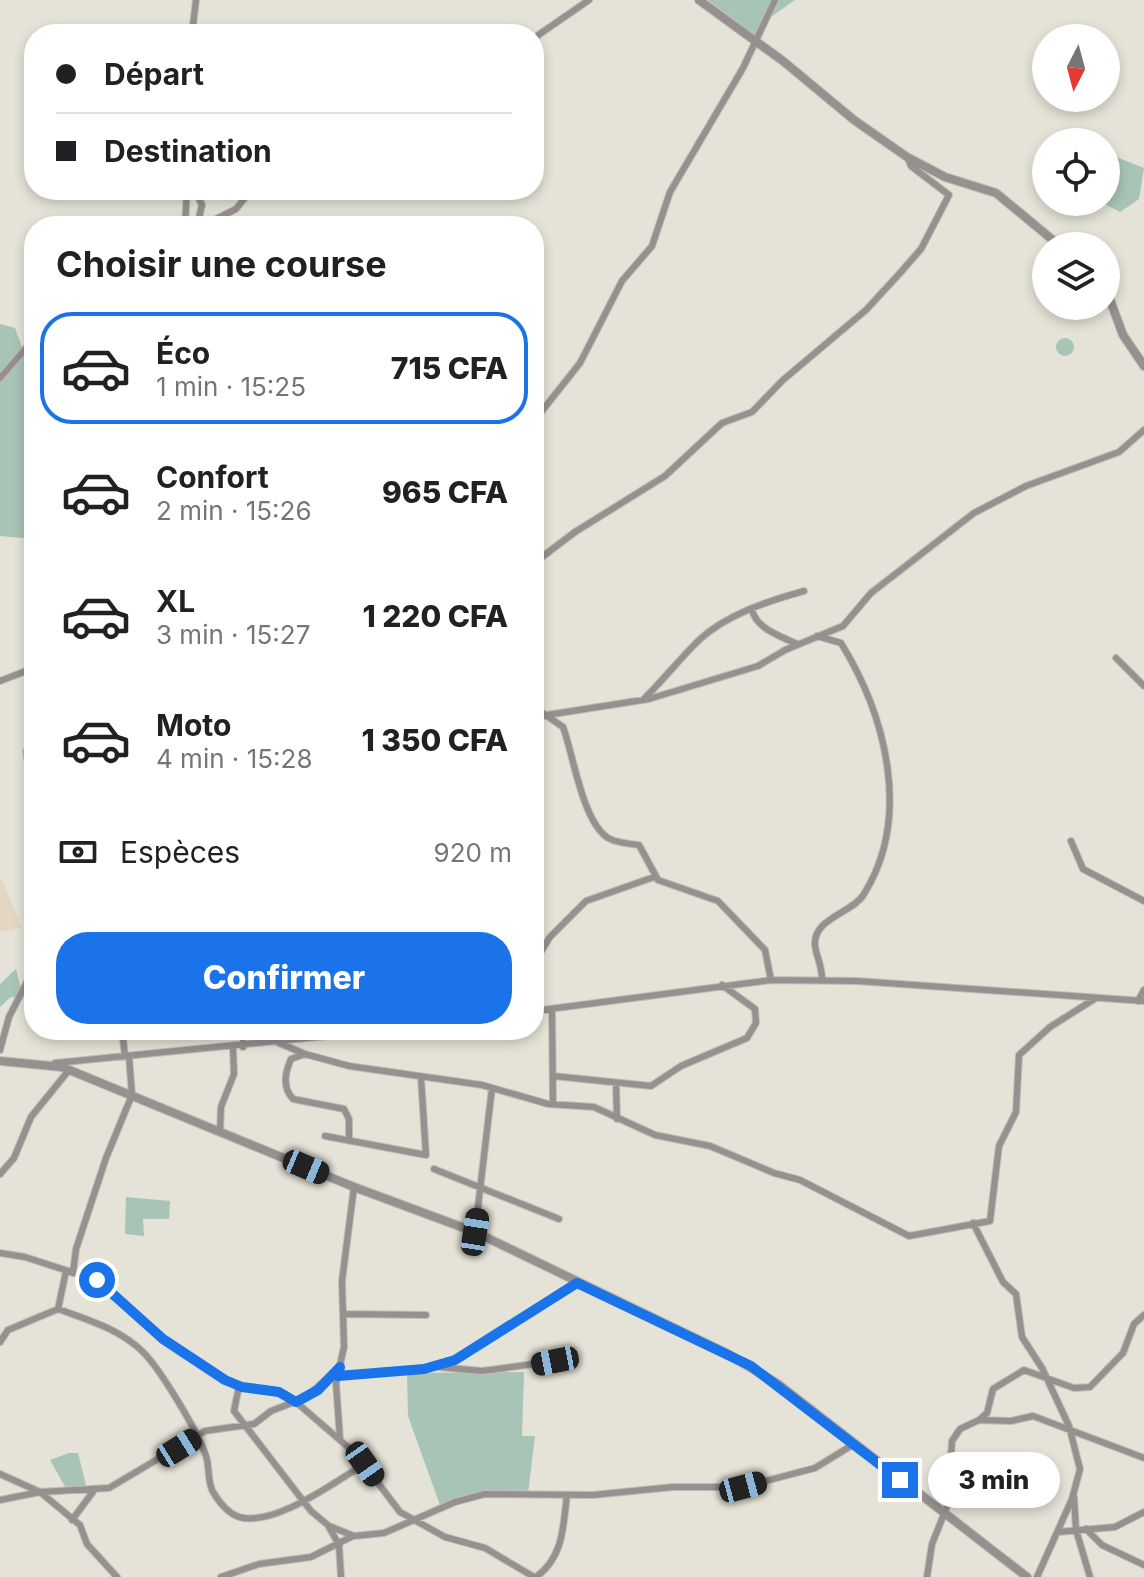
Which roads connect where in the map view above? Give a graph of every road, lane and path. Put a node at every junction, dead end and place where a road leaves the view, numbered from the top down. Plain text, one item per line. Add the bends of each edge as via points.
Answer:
1 (196, 0) edge
2 (589, 0) edge
3 (699, 0) edge
4 (775, 0) edge
5 (193, 24) edge
6 (544, 31) edge
7 (756, 43) junction
8 (908, 157) junction
9 (243, 200) edge
10 (221, 216) edge
11 (1043, 232) edge
12 (1117, 320) edge
13 (24, 350) edge
14 (1144, 366) edge
15 (0, 378) edge
16 (544, 408) edge
17 (1144, 430) edge
18 (544, 555) edge
19 (804, 591) dead end
20 (752, 609) junction
21 (817, 636) junction
22 (798, 644) junction
23 (1116, 658) dead end
24 (24, 672) edge
25 (0, 681) edge
26 (1144, 686) edge
27 (643, 700) junction
28 (544, 712) edge
29 (548, 714) junction
30 (544, 715) edge
31 (1071, 841) dead end
32 (654, 877) junction
33 (1144, 901) edge
34 (544, 947) edge
35 (771, 980) junction
36 (822, 980) junction
37 (722, 985) junction
38 (24, 988) edge
39 (1144, 990) edge
40 (1096, 998) junction
41 (1141, 1001) edge
42 (552, 1009) junction
43 (544, 1010) edge
44 (124, 1040) edge
45 (243, 1040) edge
46 (302, 1040) edge
47 (279, 1043) junction
48 (243, 1047) junction
49 (233, 1048) junction
50 (0, 1050) edge
51 (305, 1054) junction
52 (127, 1056) junction
53 (0, 1061) edge
54 (48, 1064) junction
55 (69, 1070) junction
56 (553, 1076) junction
57 (421, 1078) junction
58 (616, 1084) junction
59 (492, 1088) junction
60 (132, 1095) junction
61 (553, 1104) junction
62 (617, 1119) junction
63 (220, 1131) junction
64 (325, 1136) dead end
65 (349, 1139) junction
66 (434, 1169) dead end
67 (0, 1174) edge
68 (354, 1187) junction
69 (482, 1188) junction
70 (559, 1219) dead end
71 (973, 1223) junction
72 (475, 1232) junction
73 (1, 1253) edge
74 (70, 1272) junction
75 (577, 1283) junction
76 (58, 1309) junction
77 (343, 1314) junction
78 (426, 1315) dead end
79 (1144, 1315) edge
80 (0, 1342) edge
81 (555, 1361) dead end
82 (340, 1367) junction
83 (435, 1367) junction
84 (338, 1376) junction
85 (1046, 1377) junction
86 (239, 1386) junction
87 (296, 1402) junction
88 (979, 1420) junction
89 (247, 1426) junction
90 (1071, 1432) junction
91 (197, 1437) junction
92 (340, 1439) junction
93 (854, 1444) junction
94 (1144, 1458) edge
95 (365, 1464) junction
96 (0, 1474) edge
97 (95, 1489) junction
98 (40, 1492) junction
99 (1074, 1494) junction
100 (567, 1495) junction
101 (0, 1500) edge
102 (303, 1501) junction
103 (1144, 1512) edge
104 (946, 1515) junction
105 (72, 1520) junction
106 (417, 1520) junction
107 (329, 1526) junction
108 (408, 1526) junction
109 (1086, 1529) junction
110 (430, 1530) junction
111 (1076, 1530) junction
112 (1058, 1532) junction
113 (354, 1536) junction
114 (339, 1545) junction
115 (1144, 1565) edge
116 (117, 1577) edge
117 (221, 1577) edge
118 (341, 1577) edge
119 (535, 1577) edge
120 (927, 1577) edge
121 (1027, 1577) edge
122 (1037, 1577) edge
123 (1090, 1577) edge

1 - 5 street
2 - 6 street
3 - 7 street
4 - 7 street
7 - 8 street
7 - 16 street via 670,192 652,246 622,281 580,363
8 - 11 street via 938,175 996,193
8 - 18 street via 911,166 949,195 921,249 900,273 752,412 722,423 665,476
9 - 10 street
12 - 14 street
13 - 15 street
17 - 21 street via 1119,452 1026,486 974,513 871,593 843,626
19 - 20 street
20 - 22 street via 762,626
20 - 27 street via 698,641
21 - 22 street
21 - 36 street via 841,643 852,661 879,727 892,789 879,868 862,897 819,929 815,945
22 - 27 street via 758,666
23 - 26 street
24 - 25 street
27 - 29 street
28 - 29 street
29 - 30 street
29 - 32 street via 563,727 575,772 603,834 639,845
31 - 33 street via 1083,869
32 - 34 street via 586,901
32 - 35 street via 718,901 765,950
35 - 36 street
35 - 37 street
36 - 40 street
37 - 42 street
37 - 58 street via 755,1009 750,1035 681,1066 651,1086
38 - 50 street
39 - 41 street
40 - 41 street
40 - 71 street via 1050,1027 1019,1055 1016,1112 997,1157 992,1219
42 - 43 street
42 - 56 street
44 - 52 street
45 - 48 street
46 - 47 street
47 - 48 street
47 - 51 street
48 - 49 street
49 - 52 street
49 - 63 street via 234,1074 221,1107
51 - 57 street
51 - 65 street via 291,1059 286,1070 289,1094 344,1109
52 - 54 street
52 - 60 street
53 - 54 street
54 - 55 street
55 - 60 street
55 - 67 street via 31,1117 14,1158
56 - 58 street
56 - 61 street
57 - 59 street
57 - 65 street via 426,1155
58 - 62 street
59 - 61 street
59 - 69 street
60 - 63 street
60 - 74 street
61 - 62 street via 594,1107
62 - 71 street via 800,1180 909,1236
63 - 68 street
64 - 65 street
66 - 69 street
68 - 72 street
68 - 77 street via 344,1251
69 - 70 street
69 - 72 street
71 - 85 street via 1003,1282 1016,1294 1022,1337
72 - 75 street
73 - 74 street
74 - 76 street
74 - 86 street via 102,1282 163,1339
75 - 83 street via 469,1353
75 - 93 street via 751,1366
76 - 80 street via 8,1330
76 - 91 street via 104,1325 142,1351
77 - 78 street
77 - 82 street
79 - 85 street via 1134,1324 1123,1353 1090,1387 1074,1388
81 - 83 street via 482,1371
82 - 84 street
82 - 87 street via 318,1390
83 - 84 street
84 - 92 street
85 - 88 street via 1024,1370 1006,1379 993,1389 987,1413
85 - 90 street
86 - 87 street via 279,1392
86 - 89 street via 234,1411
87 - 89 street
87 - 92 street
88 - 90 street via 1033,1416
88 - 104 street via 960,1429 952,1441
89 - 91 street via 214,1427
89 - 102 street
90 - 94 street
90 - 99 street via 1080,1469
91 - 97 street via 120,1483
91 - 102 street via 211,1488 230,1513 261,1518
92 - 95 street
93 - 100 street via 815,1468 743,1487
93 - 104 street
95 - 102 street
95 - 106 street via 397,1509
96 - 98 street
97 - 98 street
97 - 105 street
98 - 101 street
98 - 105 street
99 - 111 street
99 - 112 street
100 - 106 street via 475,1496
100 - 119 street via 559,1549 550,1566
102 - 107 street
103 - 109 street via 1115,1527
104 - 120 street via 932,1544
104 - 121 street
105 - 116 street
106 - 108 street
106 - 110 street
107 - 113 street
107 - 114 street
108 - 110 street
108 - 113 street
109 - 111 street
109 - 115 street via 1102,1545
110 - 119 street via 485,1548
111 - 112 street
111 - 123 street
112 - 122 street
113 - 114 street
114 - 117 street via 311,1557 265,1563
114 - 118 street

